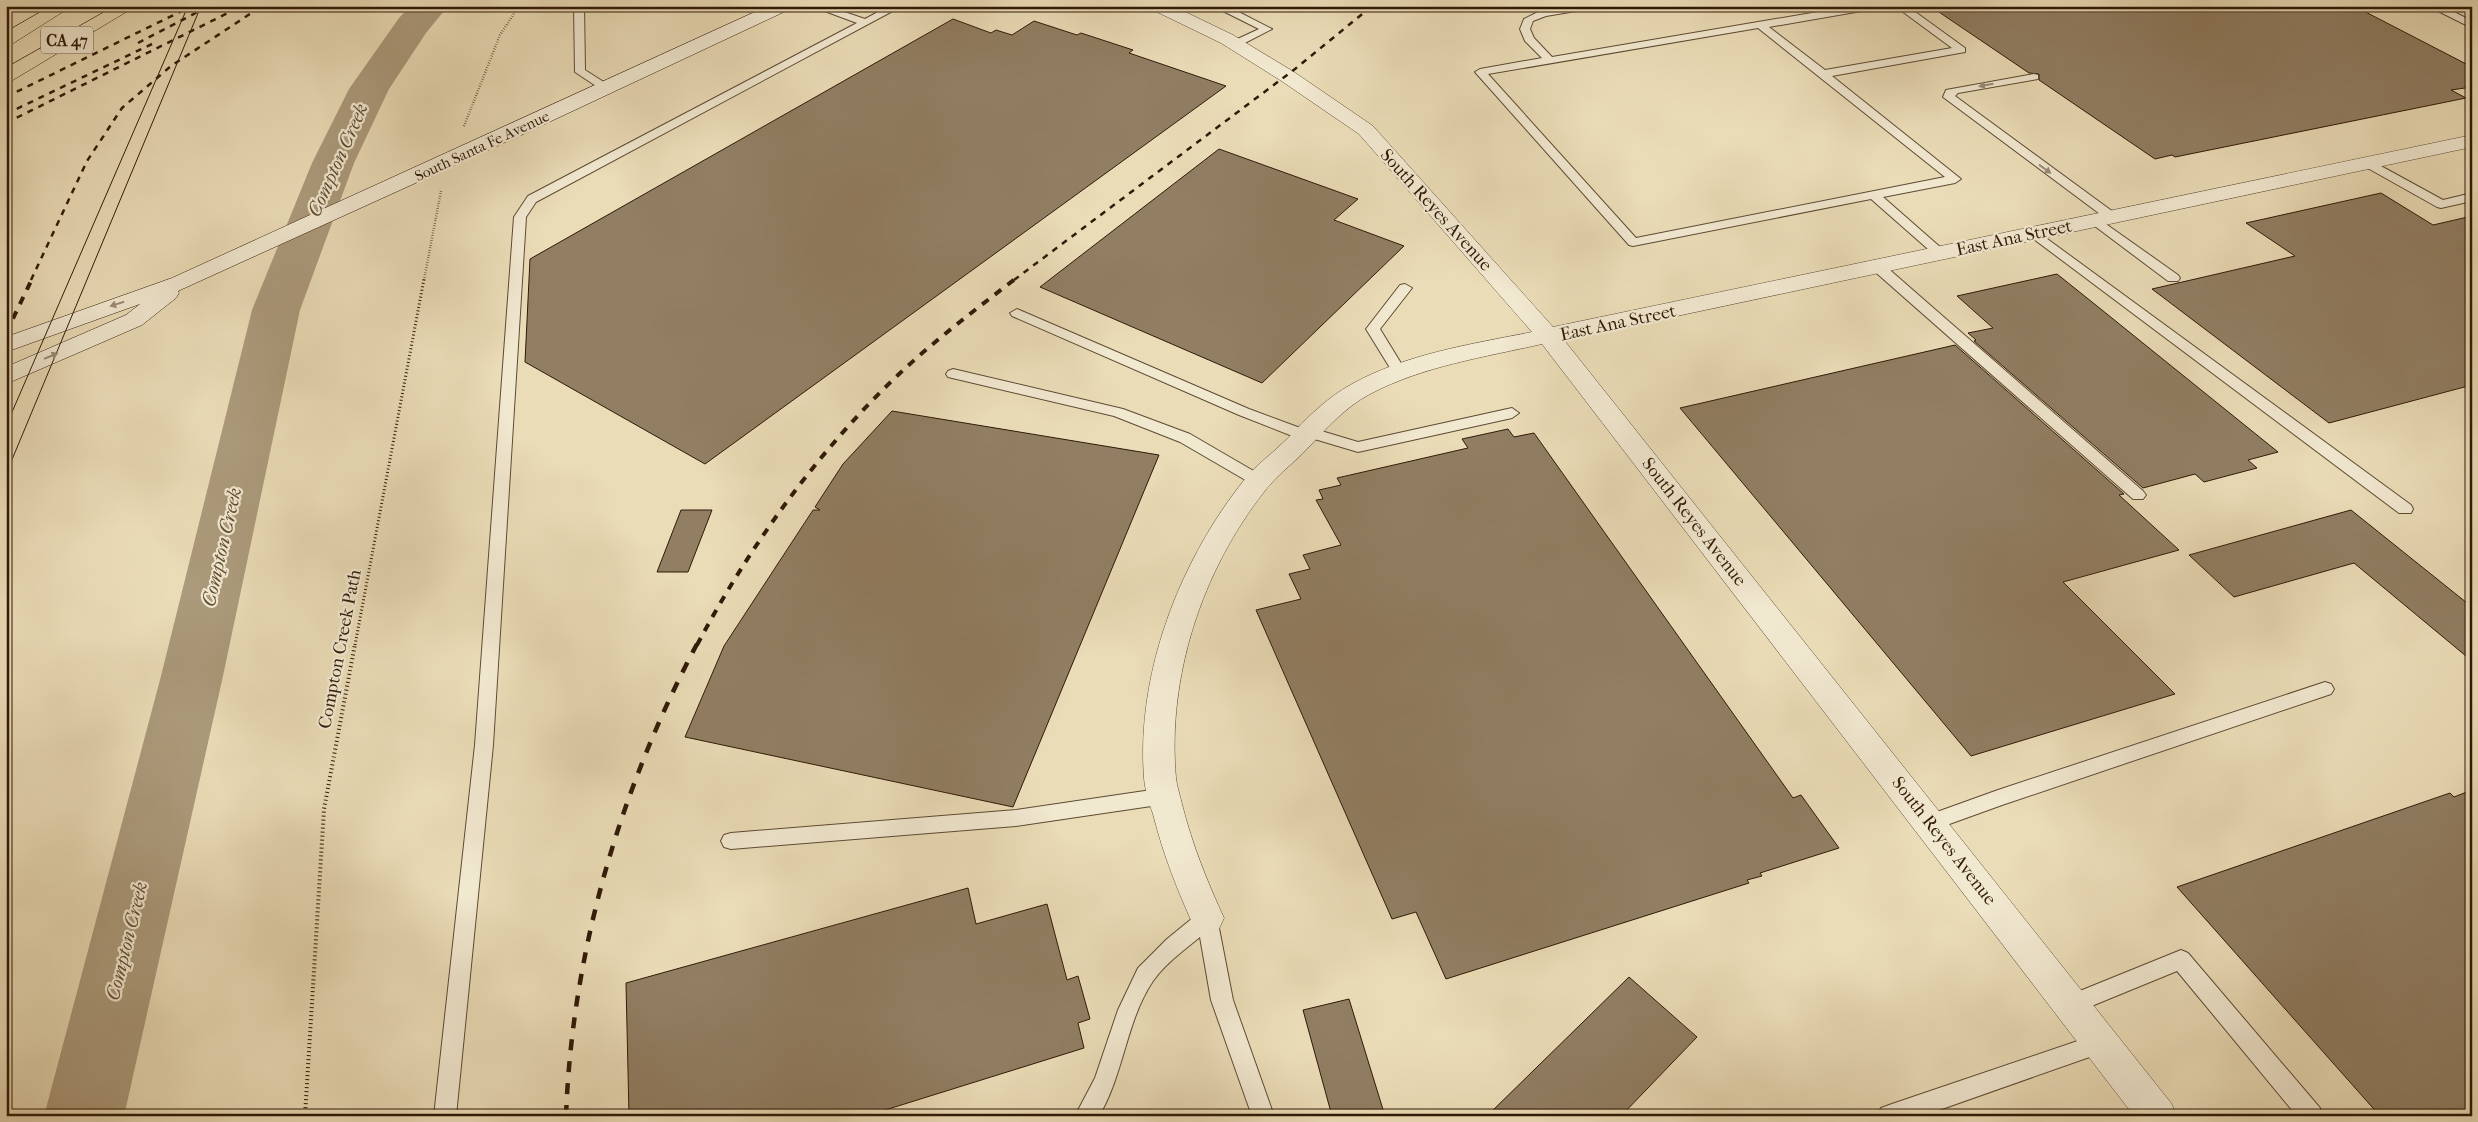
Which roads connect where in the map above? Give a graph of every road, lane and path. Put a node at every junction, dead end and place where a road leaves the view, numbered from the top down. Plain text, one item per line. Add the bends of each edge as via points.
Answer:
1 (64, 6) edge
2 (128, 6) edge
3 (519, 6) edge
4 (579, 6) edge
5 (782, 6) edge
6 (816, 6) edge
7 (897, 6) edge
8 (1159, 6) edge
9 (1588, 6) edge
10 (1873, 6) edge
11 (1900, 6) edge
12 (2433, 6) edge
13 (1223, 7) edge
14 (866, 23) junction
15 (1760, 25) junction
16 (2472, 25) edge
17 (6, 40) edge
18 (1235, 44) junction
19 (1549, 60) junction
20 (1823, 74) junction
21 (6, 76) edge
22 (2034, 77) dead end
23 (606, 88) junction
24 (463, 127) dead end
25 (2472, 141) edge
26 (2368, 163) junction
27 (441, 192) dead end
28 (1874, 195) junction
29 (2472, 197) edge
30 (2104, 219) junction
31 (2035, 234) junction
32 (1942, 254) junction
33 (1878, 267) junction
34 (2173, 278) dead end
35 (180, 283) junction
36 (1405, 288) dead end
37 (1017, 313) dead end
38 (1549, 337) junction
39 (6, 345) edge
40 (1400, 373) junction
41 (953, 374) dead end
42 (6, 376) edge
43 (1512, 413) dead end
44 (1306, 433) junction
45 (1259, 481) junction
46 (2138, 495) dead end
47 (2405, 508) dead end
48 (2325, 689) dead end
49 (1164, 796) junction
50 (1930, 823) junction
51 (731, 841) dead end
52 (1207, 918) junction
53 (2072, 1004) junction
54 (2102, 1043) junction
55 (305, 1116) edge
56 (445, 1116) edge
57 (1086, 1116) edge
58 (1263, 1116) edge
59 (1889, 1116) edge
60 (2158, 1116) edge
61 (2312, 1116) edge

1 - 17 main road, CA 47
2 - 21 main road, CA 47
3 - 24 path via 500,34
4 - 23 lane via 580,72
5 - 23 street, South Santa Fe Avenue
6 - 14 lane
7 - 14 lane
8 - 18 street, South Reyes Avenue
9 - 19 lane via 1544,13 1529,19 1525,29 1529,39
10 - 15 lane
11 - 20 lane via 1961,50
12 - 16 lane
13 - 18 lane via 1267,29
14 - 56 lane via 532,199 520,217 484,745
15 - 19 lane
15 - 20 lane
18 - 38 street, South Reyes Avenue via 1366,130
19 - 28 lane via 1480,72 1633,242
20 - 28 lane via 1955,180
22 -> 30 lane via 1958,90 1950,92 1949,97
23 - 35 street, South Santa Fe Avenue
25 - 26 street, East Ana Street
26 - 29 lane via 2441,204
26 - 30 street, East Ana Street
27 - 55 path, Compton Creek Path via 324,809
28 - 32 lane
30 - 31 street, East Ana Street
30 - 34 lane
31 - 32 street, East Ana Street
31 - 47 lane
32 - 33 street, East Ana Street
33 - 38 street, East Ana Street
33 - 46 lane
35 -> 39 street, South Santa Fe Avenue
42 -> 35 street, South Santa Fe Avenue via 134,320
36 - 40 lane via 1373,329
37 - 44 lane via 1244,412
38 - 40 street, East Ana Street via 1471,352
38 - 50 street, South Reyes Avenue
40 - 44 street, East Ana Street via 1347,397
41 - 45 lane via 1118,412 1185,438
43 - 44 lane via 1358,447
44 - 45 street, East Ana Street
45 - 49 street, East Ana Street via 1225,527 1201,573 1178,631 1160,727 1160,780
48 - 50 lane
49 - 51 lane via 1016,818
49 - 52 street, East Ana Street via 1186,872
50 - 53 street, South Reyes Avenue
52 - 57 lane via 1146,973 1129,1009 1099,1098
52 - 58 lane via 1222,1000
53 - 54 street, South Reyes Avenue
53 - 61 lane via 2181,960
54 - 59 lane
54 - 60 street, South Reyes Avenue

